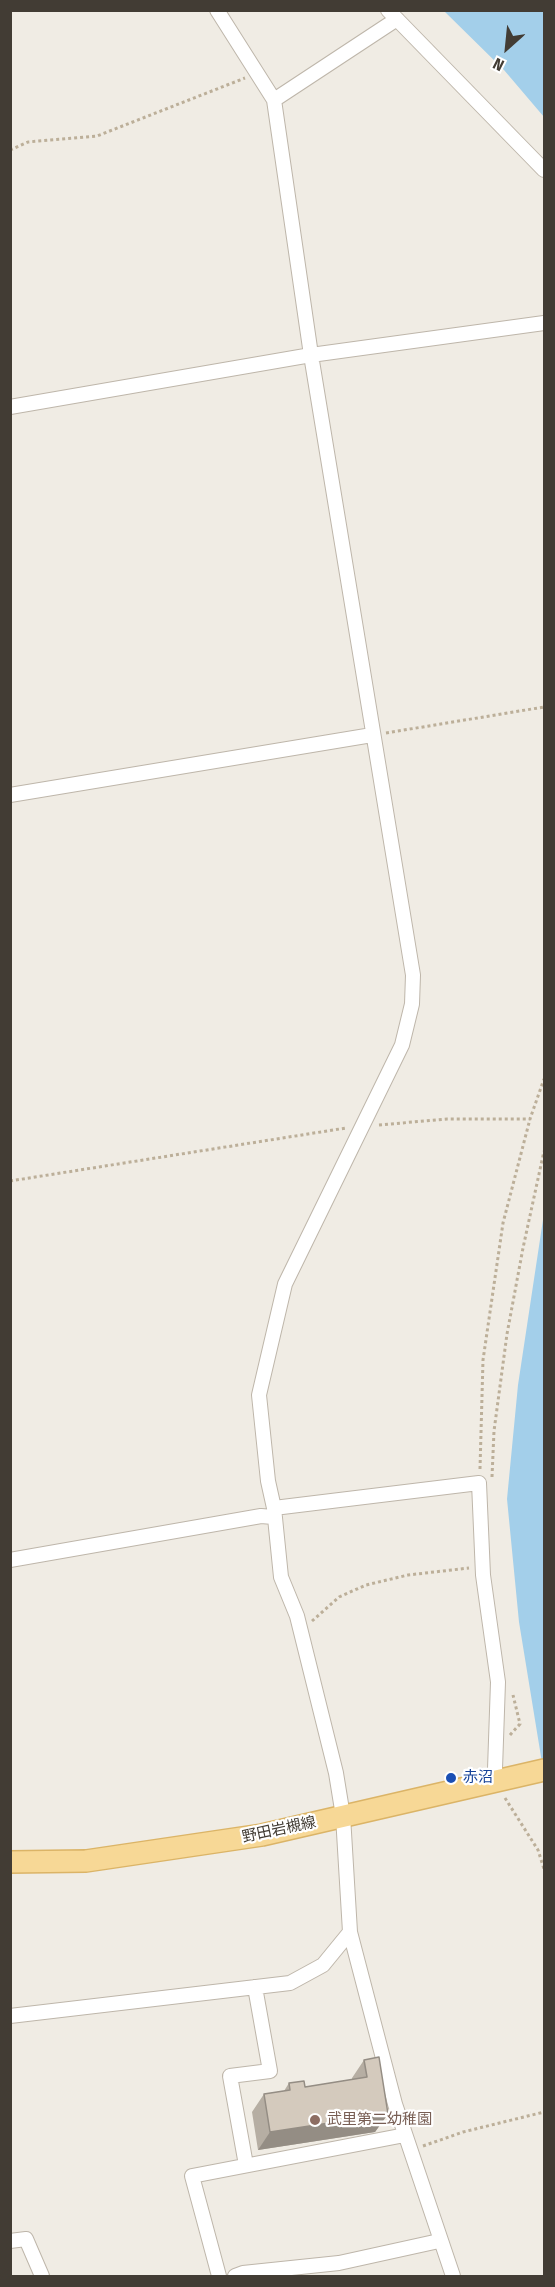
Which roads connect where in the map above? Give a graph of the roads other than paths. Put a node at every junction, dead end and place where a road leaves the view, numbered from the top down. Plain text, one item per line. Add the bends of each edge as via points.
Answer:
1 (217, 10) edge
2 (392, 15) edge
3 (274, 100) junction
4 (544, 170) edge
5 (544, 323) edge
6 (311, 355) junction
7 (10, 407) edge
8 (372, 735) junction
9 (10, 795) edge
10 (274, 1513) junction
11 (10, 1560) edge
12 (536, 1772) edge
13 (498, 1781) junction
14 (344, 1816) junction
15 (10, 1862) edge
16 (350, 1932) junction
17 (255, 1987) junction
18 (10, 2016) edge
19 (405, 2135) junction
20 (246, 2165) junction
21 (10, 2241) edge
22 (439, 2241) junction
23 (42, 2277) edge
24 (219, 2277) edge
25 (235, 2277) edge
26 (453, 2277) edge

1 - 3 street
2 - 3 street
2 - 4 street
3 - 6 street
5 - 6 street
6 - 7 street
6 - 8 street
8 - 9 street
8 - 10 street via 413,975 412,1004 402,1045 285,1284 259,1395
10 - 11 street
10 - 13 street via 485,1481 483,1567 498,1682
10 - 14 street via 281,1577 301,1634
12 - 13 main road, 野田岩槻線
13 - 14 main road, 野田岩槻線
14 - 15 main road, 野田岩槻線 via 184,1848 86,1861
14 - 16 street
16 - 17 street via 323,1965 290,1983
16 - 19 street
17 - 18 street
17 - 20 street via 270,2071 230,2076
19 - 20 street
19 - 22 street
20 - 24 street via 192,2176
21 - 23 street via 26,2239
22 - 25 street via 339,2263
22 - 26 street

